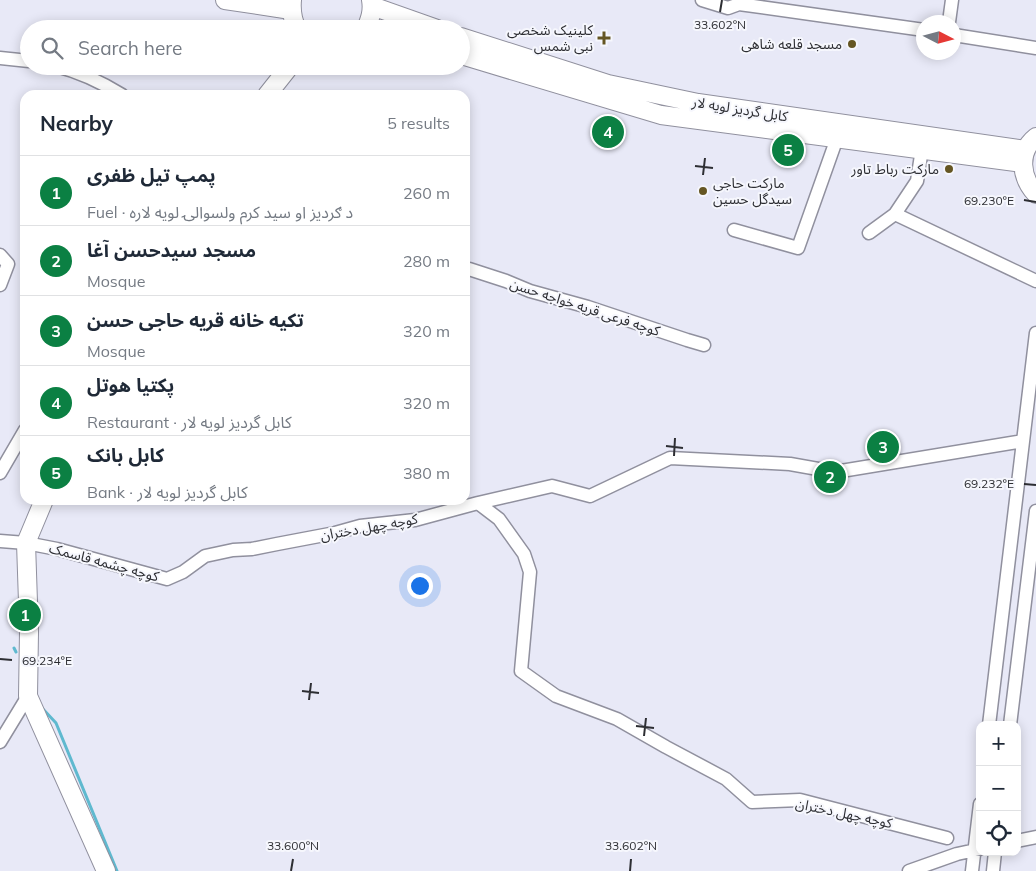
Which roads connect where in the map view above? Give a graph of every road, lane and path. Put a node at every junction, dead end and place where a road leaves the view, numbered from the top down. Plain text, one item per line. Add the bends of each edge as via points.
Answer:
1 (225, 0) edge
2 (952, 0) edge
3 (707, 2) edge
4 (371, 3) edge
5 (291, 5) edge
6 (950, 15) edge
7 (293, 20) edge
8 (370, 20) edge
9 (414, 20) edge
10 (916, 29) edge
11 (961, 36) edge
12 (470, 40) edge
13 (1036, 48) edge
14 (0, 58) edge
15 (470, 58) edge
16 (20, 60) edge
17 (85, 75) edge
18 (283, 75) edge
19 (114, 90) edge
20 (271, 90) edge
21 (837, 138) junction
22 (922, 149) junction
23 (1028, 150) edge
24 (1036, 194) edge
25 (895, 214) junction
26 (734, 230) dead end
27 (868, 233) dead end
28 (0, 255) edge
29 (470, 269) edge
30 (1036, 281) edge
31 (0, 285) edge
32 (1036, 333) edge
33 (704, 345) dead end
34 (20, 439) edge
35 (1023, 441) junction
36 (0, 473) edge
37 (478, 503) junction
38 (42, 505) edge
39 (1036, 512) edge
40 (0, 541) edge
41 (26, 543) junction
42 (205, 556) joint
43 (28, 696) junction
44 (989, 721) edge
45 (1010, 721) edge
46 (0, 742) edge
47 (1036, 837) edge
48 (947, 838) dead end
49 (1021, 840) edge
50 (976, 849) edge
51 (976, 853) edge
52 (995, 856) edge
53 (106, 871) edge
54 (909, 871) edge
55 (972, 871) edge
56 (993, 871) edge

1 - 5 highway
2 - 6 street
3 - 10 street via 728,8 739,4
4 - 8 highway
4 - 9 highway
5 - 7 highway
11 - 13 street
12 - 23 highway, کابل گردیز لویه لار via 608,84 698,104
14 - 16 street
15 - 21 highway, کابل گردیز لویه لار via 661,115
17 - 19 street
18 - 20 highway
21 - 22 highway, کابل گردیز لویه لار
21 - 26 street via 798,248
22 - 23 highway, کابل گردیز لویه لار
22 - 25 street via 917,181
23 - 24 highway via 1024,176
25 - 27 street
25 - 30 street
28 - 31 street via 8,264
29 - 33 street, کوچه فرعی قریه خواجه حسن
32 - 35 street
34 - 36 street
35 - 37 street via 835,472 790,464 670,458 590,496 552,486
35 - 44 street
37 - 42 street, کوچه چهل دختران via 415,520 360,526
37 - 48 street, کوچه چهل دختران via 499,519 524,554 530,572 521,671 556,696 617,719 726,779 752,802 800,800
38 - 41 highway
39 - 45 street
40 - 41 street, کوچه چشمه قاسمک
41 - 42 street, کوچه چشمه قاسمک via 58,548 167,579
41 - 43 highway
43 - 46 street
43 - 53 highway
47 - 49 street
50 - 54 street
51 - 55 street
52 - 56 street

